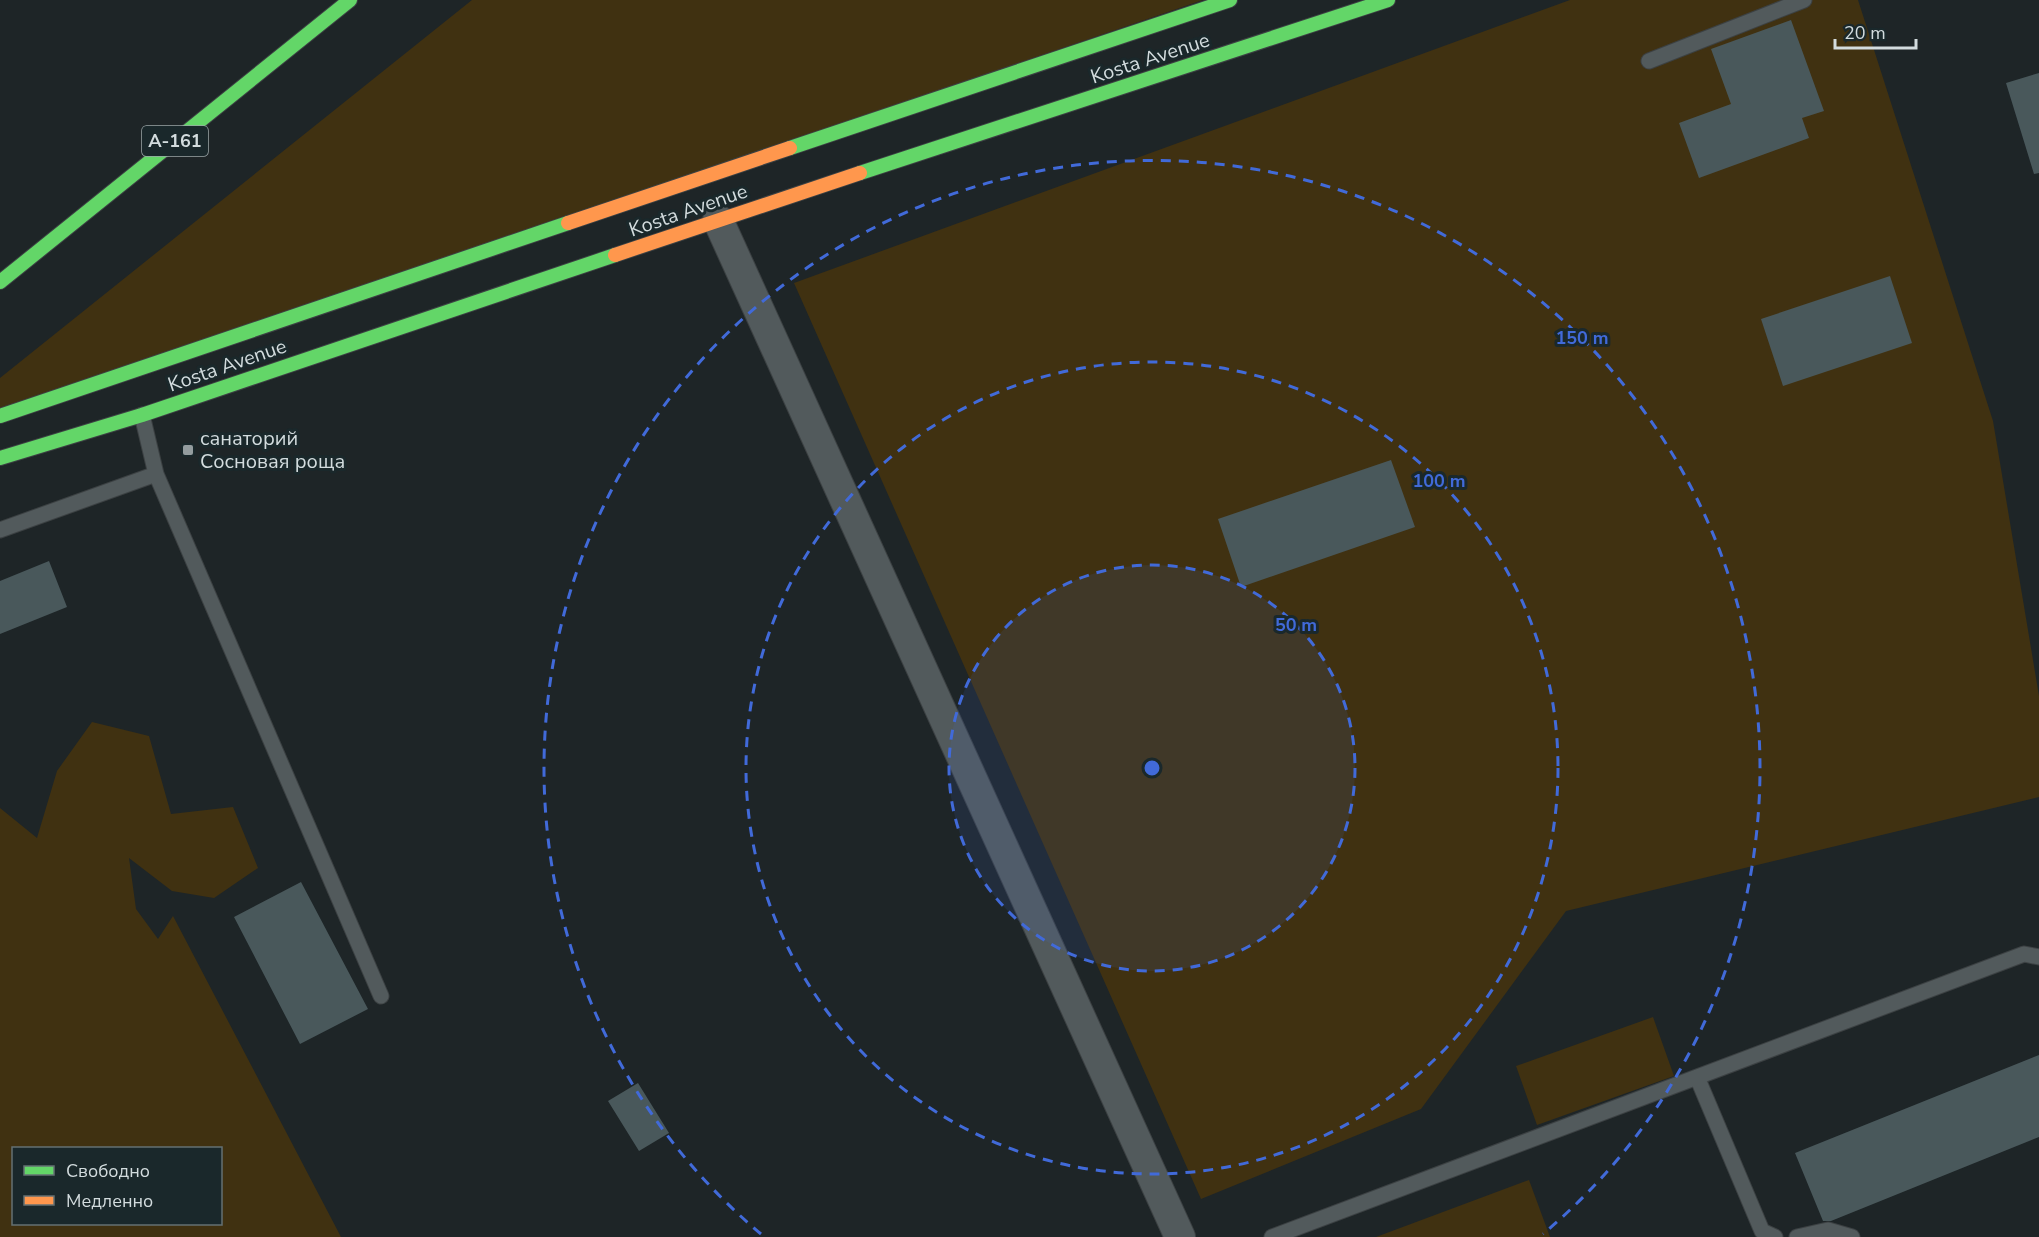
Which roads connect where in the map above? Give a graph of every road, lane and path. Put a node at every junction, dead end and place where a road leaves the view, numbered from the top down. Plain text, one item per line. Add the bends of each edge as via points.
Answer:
1 (350, 0) edge
2 (1230, 0) edge
3 (1389, 0) edge
4 (1804, 0) edge
5 (1189, 6) edge
6 (1649, 61) dead end
7 (718, 220) junction
8 (0, 282) edge
9 (140, 409) junction
10 (0, 416) edge
11 (0, 458) edge
12 (156, 474) junction
13 (0, 530) edge
14 (2039, 957) edge
15 (381, 996) dead end
16 (1696, 1077) junction
17 (1180, 1237) edge
18 (1272, 1237) edge
19 (1775, 1237) edge
20 (1797, 1237) edge
21 (1852, 1237) edge

1 - 8 main road, А-161
2 - 5 main road, Kosta Avenue
3 - 7 main road, Kosta Avenue
4 - 6 lane
5 - 10 main road, Kosta Avenue via 129,376
7 - 9 main road, Kosta Avenue
7 - 17 street
9 - 11 main road, Kosta Avenue
9 - 12 lane
12 - 13 lane
12 - 15 lane
14 - 16 lane via 2024,954
16 - 18 lane
16 - 19 lane via 1762,1231
20 - 21 lane via 1828,1230

